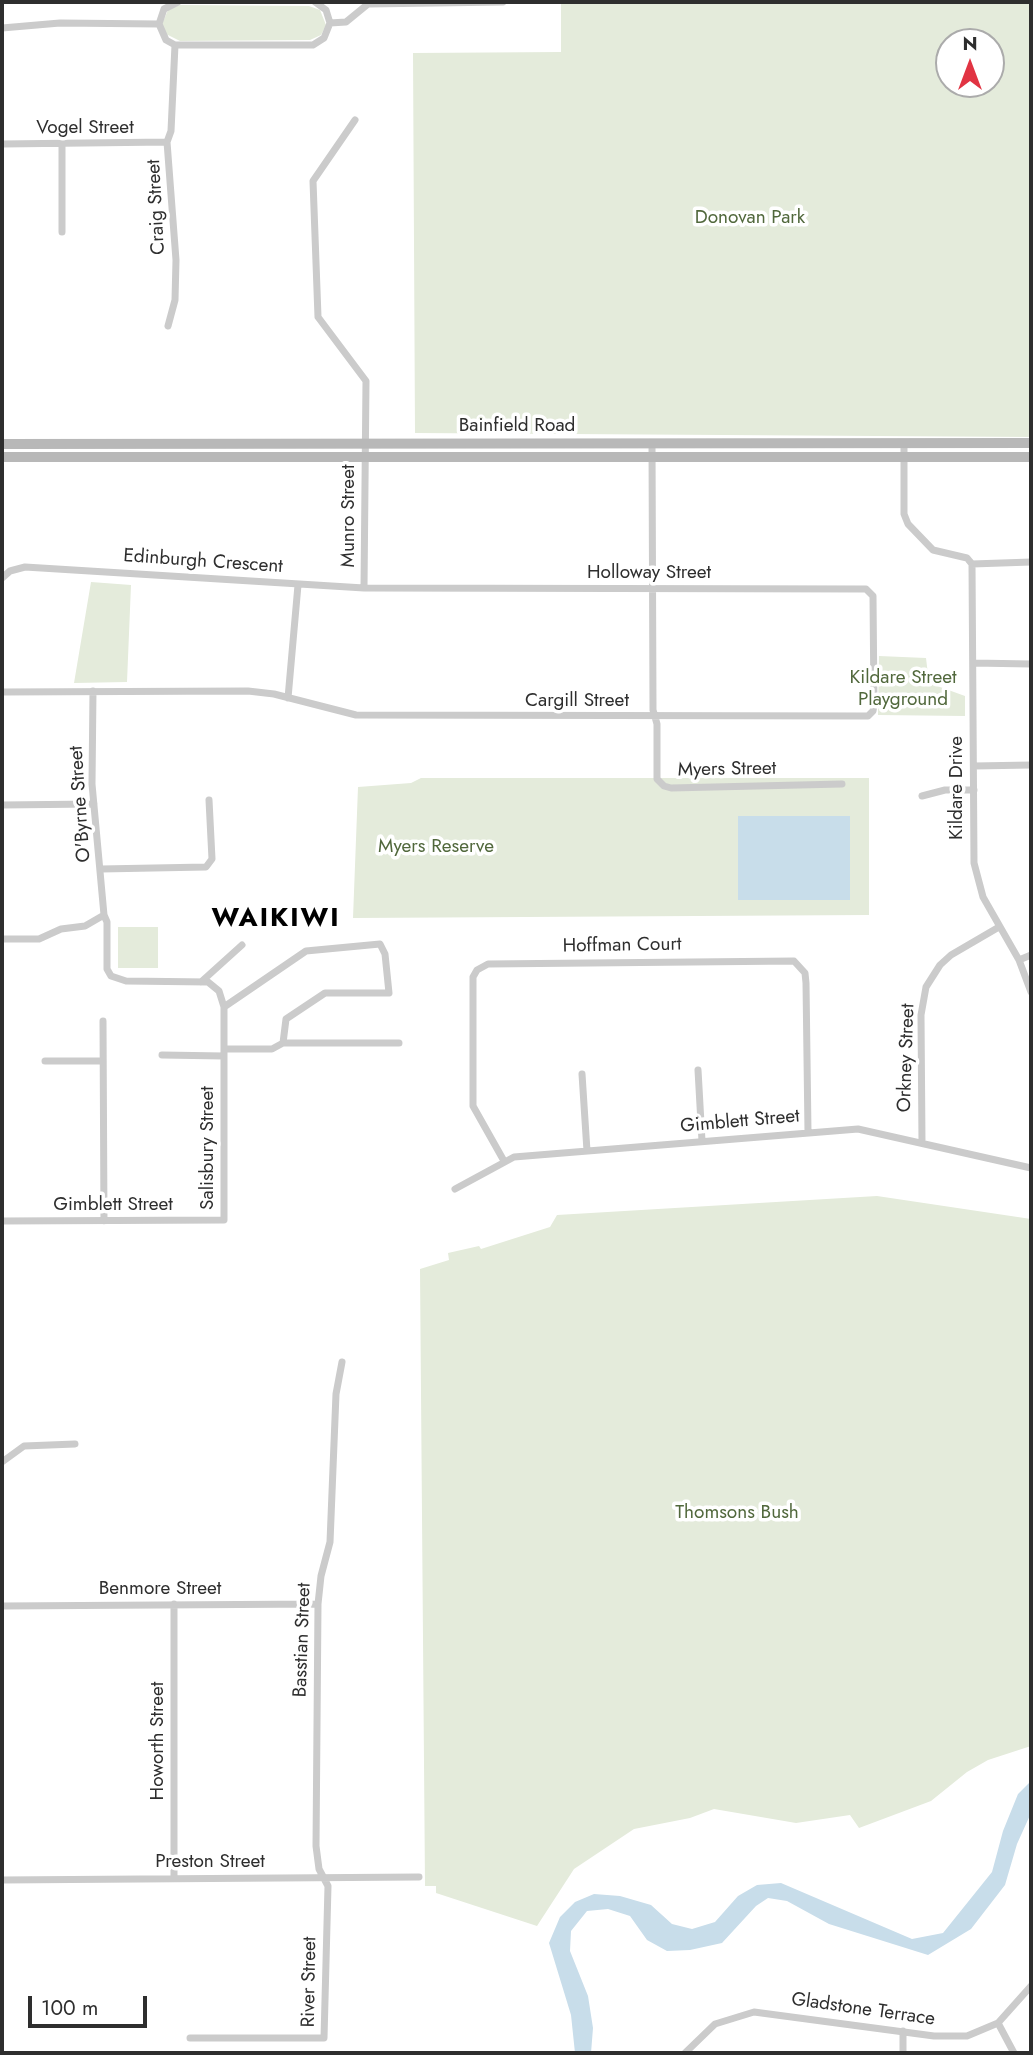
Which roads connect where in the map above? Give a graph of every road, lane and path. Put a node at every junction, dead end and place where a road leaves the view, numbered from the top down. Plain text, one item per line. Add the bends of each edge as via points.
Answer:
1 (178, 2) edge
2 (315, 2) edge
3 (503, 2) edge
4 (410, 3) edge
5 (330, 23) junction
6 (159, 24) junction
7 (2, 28) edge
8 (175, 45) junction
9 (355, 120) dead end
10 (167, 142) junction
11 (2, 144) edge
12 (62, 144) junction
13 (62, 232) dead end
14 (169, 326) dead end
15 (368, 443) junction
16 (1031, 443) edge
17 (2, 444) edge
18 (15, 444) junction
19 (228, 444) junction
20 (506, 444) junction
21 (652, 444) junction
22 (904, 444) junction
23 (228, 456) junction
24 (364, 456) junction
25 (506, 456) junction
26 (652, 456) junction
27 (2, 457) edge
28 (15, 457) junction
29 (904, 457) junction
30 (1031, 457) edge
31 (1031, 562) edge
32 (972, 564) junction
33 (2, 578) edge
34 (298, 585) junction
35 (364, 589) junction
36 (653, 589) junction
37 (973, 663) junction
38 (1031, 664) edge
39 (93, 691) junction
40 (2, 692) edge
41 (288, 698) junction
42 (868, 716) joint
43 (656, 717) junction
44 (1031, 765) edge
45 (974, 766) junction
46 (842, 784) dead end
47 (974, 790) junction
48 (922, 796) dead end
49 (209, 800) dead end
50 (94, 804) junction
51 (2, 805) edge
52 (101, 869) junction
53 (104, 915) junction
54 (999, 928) junction
55 (2, 939) edge
56 (242, 945) dead end
57 (1031, 955) edge
58 (1019, 960) junction
59 (201, 982) junction
60 (1031, 992) edge
61 (224, 1007) junction
62 (103, 1021) dead end
63 (283, 1043) junction
64 (399, 1043) dead end
65 (224, 1053) junction
66 (162, 1055) dead end
67 (45, 1060) dead end
68 (103, 1061) junction
69 (698, 1070) dead end
70 (582, 1074) dead end
71 (808, 1132) junction
72 (702, 1141) junction
73 (922, 1143) junction
74 (587, 1151) junction
75 (504, 1161) junction
76 (1031, 1165) edge
77 (455, 1189) dead end
78 (224, 1220) joint
79 (2, 1221) edge
80 (104, 1221) junction
81 (342, 1363) dead end
82 (75, 1444) dead end
83 (2, 1462) edge
84 (174, 1604) junction
85 (318, 1604) junction
86 (2, 1606) edge
87 (419, 1877) dead end
88 (174, 1878) junction
89 (324, 1878) junction
90 (2, 1880) edge
91 (1031, 1986) edge
92 (998, 2023) junction
93 (903, 2031) junction
94 (190, 2038) dead end
95 (685, 2053) edge
96 (903, 2053) edge
97 (1014, 2053) edge

1 - 6 street via 164,9
2 - 5 street via 326,10
3 - 4 street via 456,8
4 - 5 street via 368,5 346,22
5 - 8 street via 324,38 313,45
6 - 7 street via 60,23
6 - 8 street via 166,40
8 - 10 street, Craig Street
9 - 15 street, Munro Street via 313,181 317,311 366,381
10 - 12 street, Vogel Street
10 - 14 street, Craig Street via 176,260
11 - 12 street, Vogel Street
12 - 13 street
15 - 19 main road, Bainfield Road
15 - 20 main road, Bainfield Road
15 - 24 street, Munro Street
16 - 22 main road, Bainfield Road
17 - 18 main road, Bainfield Road
18 - 19 main road, Bainfield Road
18 - 28 main road
19 - 23 main road
20 - 21 main road, Bainfield Road
20 - 25 main road
21 - 22 main road, Bainfield Road
21 - 26 street, Myers Street
22 - 29 street
23 - 24 main road, Bainfield Road
23 - 28 main road, Bainfield Road
24 - 25 main road, Bainfield Road
24 - 35 street, Munro Street
25 - 26 main road, Bainfield Road
26 - 29 main road, Bainfield Road
26 - 36 street, Myers Street
27 - 28 main road, Bainfield Road
29 - 30 main road, Bainfield Road
29 - 32 street via 908,524 933,550 967,558
31 - 32 street
32 - 37 street, Kildare Drive
33 - 34 street, Edinburgh Crescent via 25,567
34 - 35 street, Holloway Street
34 - 41 street, Edinburgh Crescent
35 - 36 street, Holloway Street
36 - 42 street, Holloway Street via 871,591 874,705
36 - 43 street, Myers Street
37 - 38 street
37 - 45 street, Kildare Drive
39 - 40 street
39 - 41 street via 248,691
39 - 50 street, O'Byrne Street
41 - 43 street, Cargill Street via 356,715
42 - 43 street, Cargill Street
43 - 46 street, Myers Street via 656,776 664,786
44 - 45 street
45 - 47 street, Kildare Drive
47 - 48 street
47 - 54 street, Kildare Drive via 977,880
49 - 52 street via 212,859 206,867
50 - 51 street
50 - 52 street, O'Byrne Street
52 - 53 street, O'Byrne Street
53 - 55 street via 85,926 61,929 39,939
53 - 59 street, O'Byrne Street via 111,976 126,981
54 - 58 street, Kildare Drive
54 - 73 street, Orkney Street via 951,955 926,987 921,1015
56 - 59 street
57 - 58 street
58 - 60 street, Kildare Drive
59 - 61 street via 219,990
61 - 63 street via 306,951 380,944 388,993 326,993 286,1018
61 - 65 street, Salisbury Street
62 - 68 street
63 - 64 street
63 - 65 street via 272,1049
65 - 66 street
65 - 78 street, Salisbury Street
67 - 68 street
68 - 80 street
69 - 72 street
70 - 74 street
71 - 72 street, Gimblett Street
71 - 73 street, Gimblett Street via 864,1129
71 - 75 street, Hoffman Court via 806,983 805,973 794,961 495,964 481,967 473,977 473,1106
72 - 74 street, Gimblett Street
73 - 76 street, Gimblett Street
74 - 75 street, Gimblett Street
75 - 77 street, Gimblett Street
78 - 80 street, Gimblett Street
79 - 80 street, Gimblett Street
81 - 85 street, Basstian Street via 336,1394 330,1542
82 - 83 street via 24,1446
84 - 85 street, Benmore Street
84 - 86 street, Benmore Street
84 - 88 street, Howorth Street
85 - 89 street, Basstian Street via 316,1846
87 - 89 street, Preston Street
88 - 89 street, Preston Street
88 - 90 street, Preston Street
89 - 94 street, River Street via 328,1886 324,2038
91 - 92 street, Gladstone Terrace
92 - 93 street, Gladstone Terrace via 956,2038
92 - 97 street
93 - 95 street, Gladstone Terrace via 754,2012 715,2024
93 - 96 street

